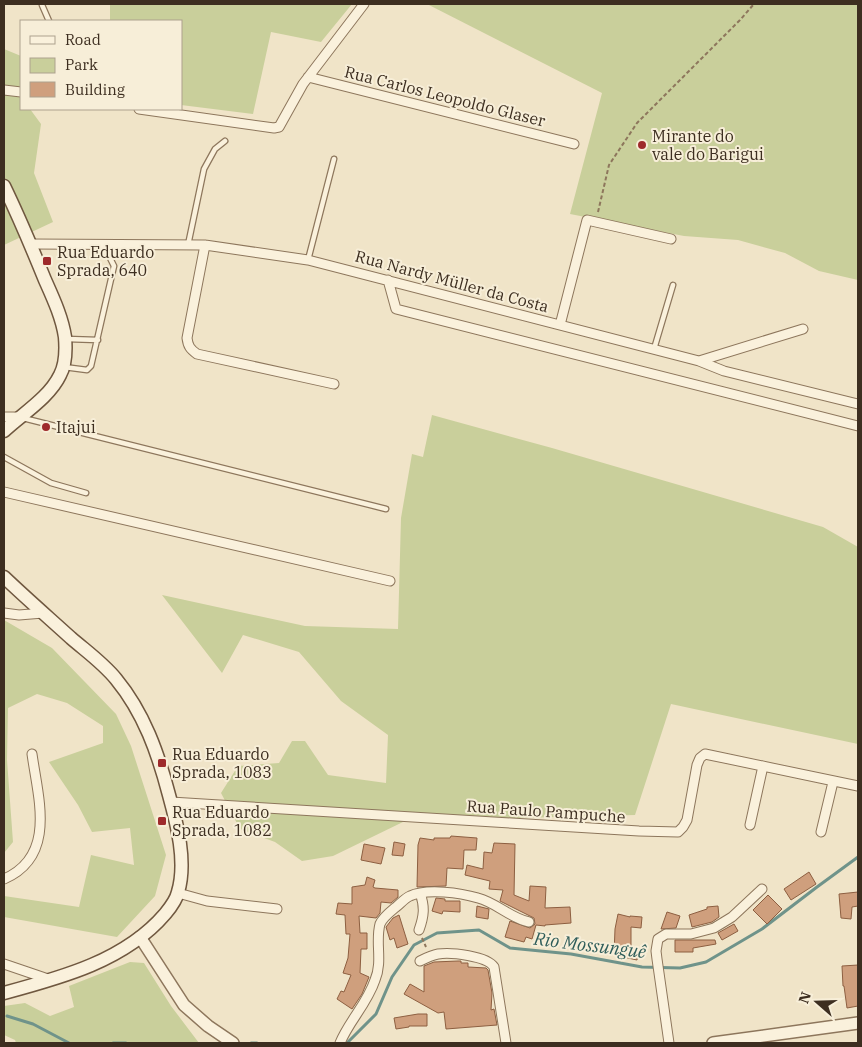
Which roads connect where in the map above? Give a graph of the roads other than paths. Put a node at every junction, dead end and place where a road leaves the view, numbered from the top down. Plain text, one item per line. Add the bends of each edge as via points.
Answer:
1 (364, 4) edge
2 (42, 5) edge
3 (49, 20) edge
4 (308, 77) junction
5 (4, 90) edge
6 (20, 92) edge
7 (147, 110) edge
8 (226, 141) dead end
9 (574, 144) dead end
10 (334, 159) dead end
11 (4, 186) edge
12 (671, 239) dead end
13 (30, 244) junction
14 (96, 244) junction
15 (188, 245) junction
16 (205, 245) junction
17 (308, 260) junction
18 (388, 280) junction
19 (673, 284) dead end
20 (560, 325) junction
21 (803, 329) dead end
22 (65, 338) junction
23 (98, 340) junction
24 (654, 349) junction
25 (699, 361) junction
26 (63, 367) junction
27 (334, 384) dead end
28 (858, 404) edge
29 (4, 417) edge
30 (19, 417) junction
31 (858, 426) edge
32 (4, 431) edge
33 (4, 457) edge
34 (4, 492) edge
35 (86, 493) dead end
36 (386, 508) dead end
37 (5, 580) edge
38 (390, 581) dead end
39 (42, 612) junction
40 (4, 613) edge
41 (32, 754) dead end
42 (764, 766) junction
43 (833, 782) junction
44 (858, 786) edge
45 (171, 802) junction
46 (750, 824) dead end
47 (821, 832) dead end
48 (4, 879) edge
49 (762, 889) dead end
50 (178, 893) junction
51 (420, 893) junction
52 (277, 910) dead end
53 (529, 922) dead end
54 (419, 930) road end
55 (140, 937) junction
56 (420, 961) dead end
57 (4, 964) edge
58 (51, 980) junction
59 (4, 993) edge
60 (858, 1023) edge
61 (341, 1041) edge
62 (234, 1043) edge
63 (506, 1043) edge
64 (668, 1043) edge
65 (713, 1043) edge

1 - 4 street
2 - 3 lane
4 - 7 street via 279,127
4 - 9 street, Rua Carlos Leopoldo Glaser
5 - 6 street
8 - 15 lane via 215,149 204,169
10 - 17 lane
11 - 13 main road
12 - 20 street via 587,220
13 - 14 street, Rua Nardy Müller da Costa
13 - 22 main road via 57,309
14 - 15 street, Rua Nardy Müller da Costa
14 - 23 lane via 114,266
15 - 16 street, Rua Nardy Müller da Costa
16 - 17 street, Rua Nardy Müller da Costa
16 - 27 street via 188,338 191,350 197,354
17 - 18 street, Rua Nardy Müller da Costa
18 - 20 street, Rua Nardy Müller da Costa
18 - 31 street via 396,309
19 - 24 lane
20 - 24 street, Rua Nardy Müller da Costa
21 - 25 street
22 - 23 lane
22 - 26 main road
23 - 26 lane via 87,370
24 - 25 street, Rua Nardy Müller da Costa
25 - 28 street, Rua Nardy Müller da Costa
26 - 30 main road via 54,385
29 - 30 street
30 - 32 main road
30 - 36 lane
33 - 35 lane via 51,484
34 - 38 street
37 - 39 main road
39 - 40 street
39 - 45 main road via 101,664 127,693 147,728
41 - 48 street via 41,816 38,843 23,866
42 - 43 street, Rua Paulo Pampuche
42 - 45 street, Rua Paulo Pampuche via 705,754 700,758 686,820 678,832
42 - 46 street
43 - 44 street, Rua Paulo Pampuche
43 - 47 street
45 - 50 main road via 180,854
49 - 64 street via 732,917 714,928 658,939 657,959
50 - 52 street
50 - 55 main road via 159,921
51 - 53 street via 478,898 492,902 518,920
51 - 54 street via 425,912
51 - 61 street via 410,896 381,922 376,980
55 - 58 main road via 102,960
55 - 62 street via 184,1006
56 - 63 street via 439,954 464,955 488,962 494,968
57 - 58 street
58 - 59 main road
60 - 65 street

